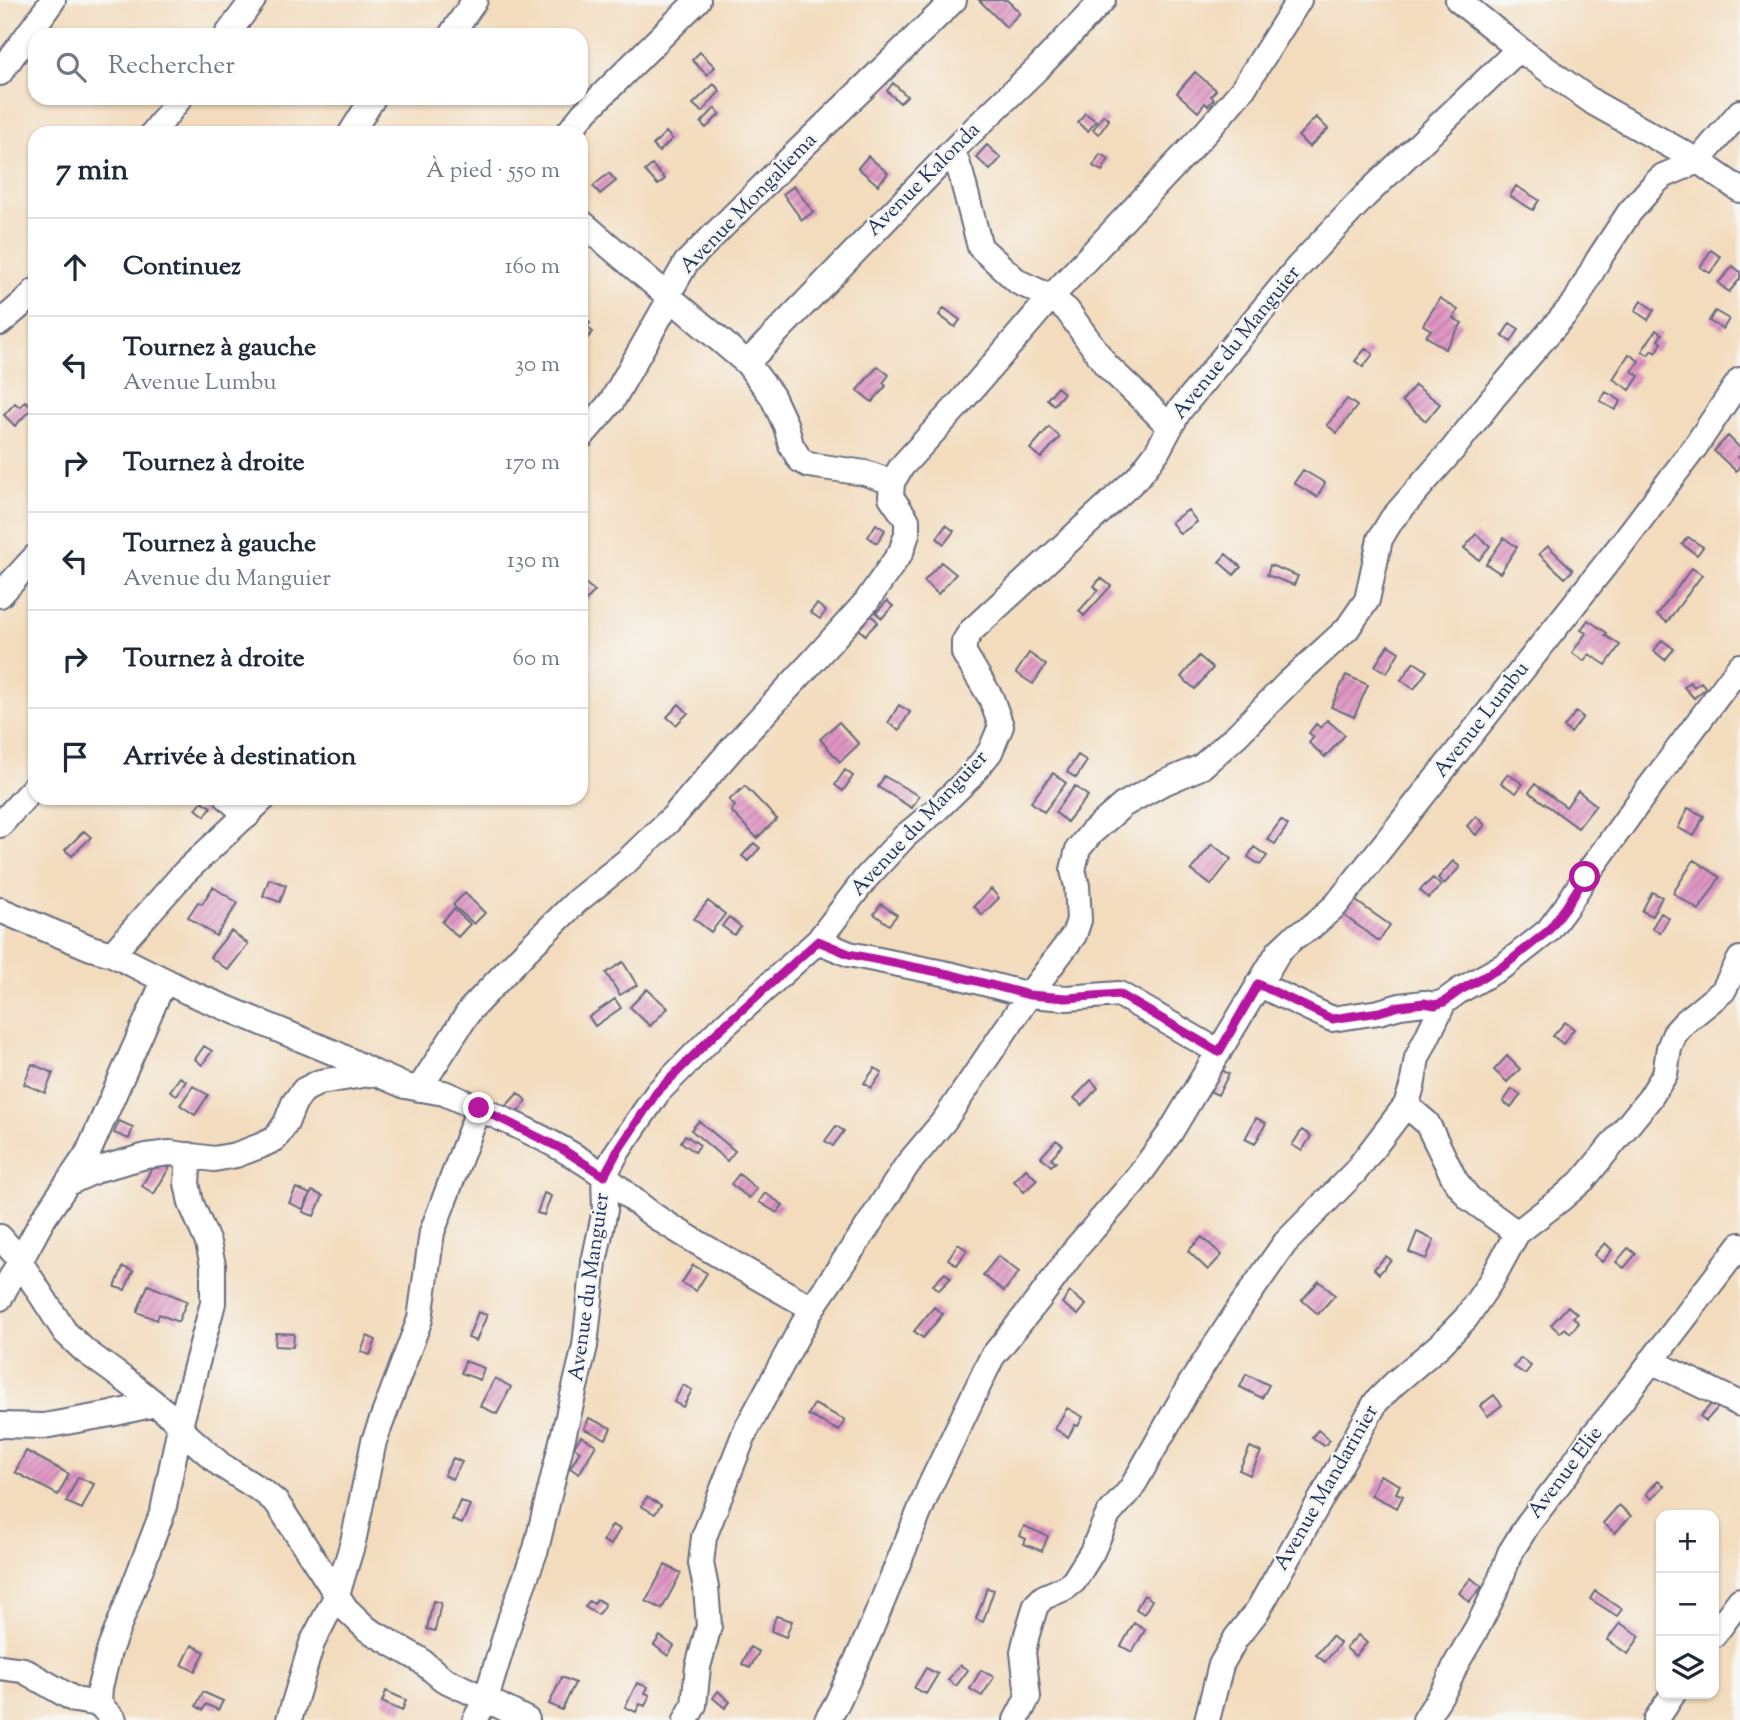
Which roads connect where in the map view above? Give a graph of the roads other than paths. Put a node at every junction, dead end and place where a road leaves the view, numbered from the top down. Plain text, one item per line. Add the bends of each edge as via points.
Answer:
1 (53, 0) edge
2 (253, 0) edge
3 (475, 0) edge
4 (698, 0) edge
5 (954, 0) edge
6 (1103, 0) edge
7 (1299, 0) edge
8 (1458, 0) edge
9 (33, 28) edge
10 (232, 28) edge
11 (457, 28) edge
12 (28, 34) edge
13 (1519, 50) junction
14 (0, 73) edge
15 (175, 105) edge
16 (369, 105) edge
17 (1740, 112) edge
18 (158, 126) edge
19 (355, 126) edge
20 (573, 126) edge
21 (953, 151) junction
22 (1698, 161) junction
23 (1740, 190) edge
24 (588, 228) edge
25 (669, 296) junction
26 (1051, 297) junction
27 (28, 299) edge
28 (0, 323) edge
29 (747, 363) junction
30 (1740, 380) edge
31 (1170, 428) junction
32 (588, 429) edge
33 (892, 482) junction
34 (28, 565) edge
35 (0, 595) edge
36 (1740, 666) edge
37 (28, 794) edge
38 (255, 807) edge
39 (0, 825) edge
40 (0, 910) edge
41 (818, 941) junction
42 (112, 954) junction
43 (1740, 959) edge
44 (164, 981) junction
45 (1258, 984) junction
46 (1029, 995) junction
47 (1444, 1002) junction
48 (1219, 1052) junction
49 (375, 1073) junction
50 (419, 1089) junction
51 (1406, 1105) junction
52 (479, 1108) junction
53 (189, 1155) junction
54 (604, 1176) junction
55 (68, 1183) junction
56 (1517, 1233) junction
57 (0, 1237) edge
58 (1740, 1245) edge
59 (20, 1262) junction
60 (0, 1298) edge
61 (812, 1308) junction
62 (1651, 1361) junction
63 (155, 1404) junction
64 (1740, 1404) edge
65 (0, 1426) edge
66 (180, 1426) junction
67 (337, 1595) junction
68 (1740, 1600) edge
69 (1719, 1628) edge
70 (0, 1667) edge
71 (1670, 1699) edge
72 (481, 1709) edge
73 (106, 1712) edge
74 (289, 1720) edge
75 (527, 1720) edge
76 (686, 1720) edge
77 (827, 1720) edge
78 (1016, 1720) edge
79 (1207, 1720) edge
80 (1425, 1720) edge
81 (1656, 1720) edge

1 - 9 street
2 - 10 street
3 - 11 street
4 - 20 street
5 - 25 street, Avenue Mongaliema via 686,263
6 - 21 street, Avenue Kalonda
7 - 26 street via 1243,89
8 - 13 street
12 - 14 street
13 - 22 street via 1594,103
13 - 31 street, Avenue du Manguier via 1366,195 1298,267 1179,411
15 - 18 street
16 - 19 street
17 - 22 street
21 - 26 street via 980,247 1018,282
21 - 29 street, Avenue Kalonda
22 - 23 street
22 - 46 street via 1664,176 1629,213 1576,301 1392,519 1380,539 1367,600 1347,629 1200,766 1123,805 1078,849 1073,870 1079,920 1074,935
24 - 25 street
25 - 29 street
25 - 32 street, Avenue Mongaliema via 612,401
26 - 31 street via 1067,310 1106,366
26 - 33 street
27 - 28 street
29 - 33 street via 772,396 800,460
30 - 45 street, Avenue Lumbu via 1629,534 1336,905 1279,951
31 - 41 street, Avenue du Manguier via 1138,477 971,631 964,653 991,698 1001,726 990,752 866,877
33 - 50 street via 891,497 907,520 907,534 901,552 866,602 673,817 578,900 470,1010
34 - 35 street
36 - 47 street via 1548,931 1505,965
37 - 39 street
38 - 42 street via 184,873
40 - 42 street
41 - 46 street via 849,954
41 - 54 street, Avenue du Manguier via 657,1092
42 - 44 street
43 - 56 street, Avenue Mandarinier via 1723,991 1675,1033 1665,1074 1650,1098 1584,1179
44 - 49 street
44 - 55 street via 88,1153
45 - 47 street via 1332,1019
45 - 48 street, Avenue Lumbu
46 - 48 street via 1119,994
46 - 61 street via 944,1121 906,1164
47 - 51 street via 1417,1058
48 - 77 street, Avenue Lumbu via 1134,1182 992,1357
49 - 50 street
49 - 53 street via 320,1082 304,1090 275,1139 260,1146 214,1159
50 - 52 street
51 - 56 street via 1427,1123 1469,1198
51 - 78 street via 1355,1172 1285,1243 1241,1306 1131,1489 1108,1515 1074,1581 1036,1605 1024,1652 1028,1697
52 - 54 street via 562,1149
52 - 67 street via 432,1232 420,1318 374,1441
53 - 55 street via 146,1156
53 - 66 street via 191,1203 214,1265 213,1303
54 - 61 street via 657,1217
54 - 72 street, Avenue du Manguier via 605,1210 594,1262 586,1346 536,1549
55 - 59 street
56 - 79 street, Avenue Mandarinier via 1466,1318 1376,1402 1258,1610 1221,1665
57 - 59 street
58 - 62 street, Avenue Elie
59 - 60 street
59 - 63 street via 65,1332
61 - 76 street via 745,1432 704,1537 701,1563 709,1626 694,1705
62 - 64 street
62 - 80 street, Avenue Elie via 1510,1553 1477,1628
63 - 65 street via 44,1426
63 - 66 street
66 - 67 street via 221,1465 277,1503
66 - 73 street via 163,1511 108,1651 100,1687
67 - 72 street via 367,1629 419,1659
67 - 74 street via 312,1643
68 - 69 street
70 - 73 street via 23,1670
71 - 81 street
72 - 75 street

